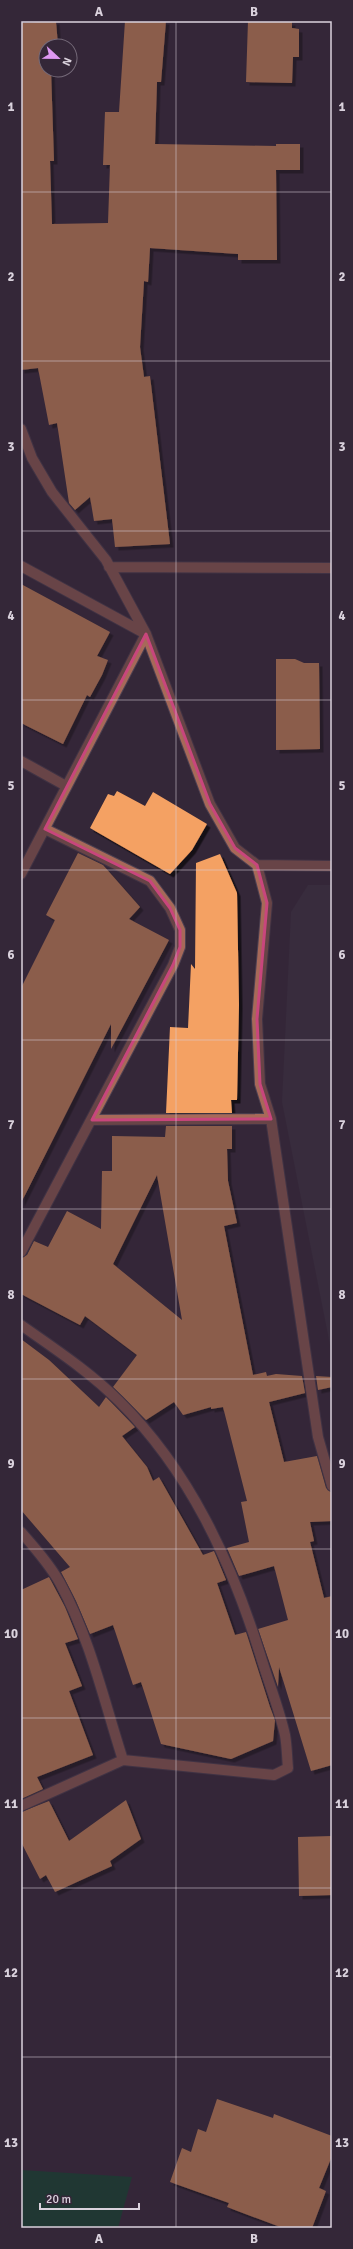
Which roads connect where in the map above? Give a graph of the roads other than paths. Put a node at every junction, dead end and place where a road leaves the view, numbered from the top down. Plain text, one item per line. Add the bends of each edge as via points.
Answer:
1 (21, 429) edge
2 (21, 566) edge
3 (109, 567) junction
4 (332, 568) edge
5 (146, 634) junction
6 (21, 761) edge
7 (66, 786) junction
8 (45, 829) junction
9 (257, 865) junction
10 (332, 866) edge
11 (21, 874) edge
12 (271, 1119) junction
13 (92, 1120) junction
14 (21, 1252) edge
15 (21, 1325) edge
16 (332, 1486) edge
17 (21, 1532) edge
18 (123, 1760) junction
19 (21, 1806) edge

1 - 3 street via 32,458 52,492
2 - 5 street
3 - 4 street
3 - 5 street
5 - 7 street
5 - 9 street via 210,804 236,848
6 - 7 street
7 - 8 street
8 - 11 street
8 - 13 street via 150,881 170,908 180,930 180,947 173,965
9 - 10 street
9 - 12 street via 267,903 257,1019 259,1069 260,1084
12 - 13 street
12 - 16 street via 318,1437
13 - 14 street
15 - 18 street via 70,1359 119,1401 166,1456 196,1502 228,1567 253,1632 285,1736 288,1768 274,1775
17 - 18 street via 59,1582 72,1608 85,1638
18 - 19 street

